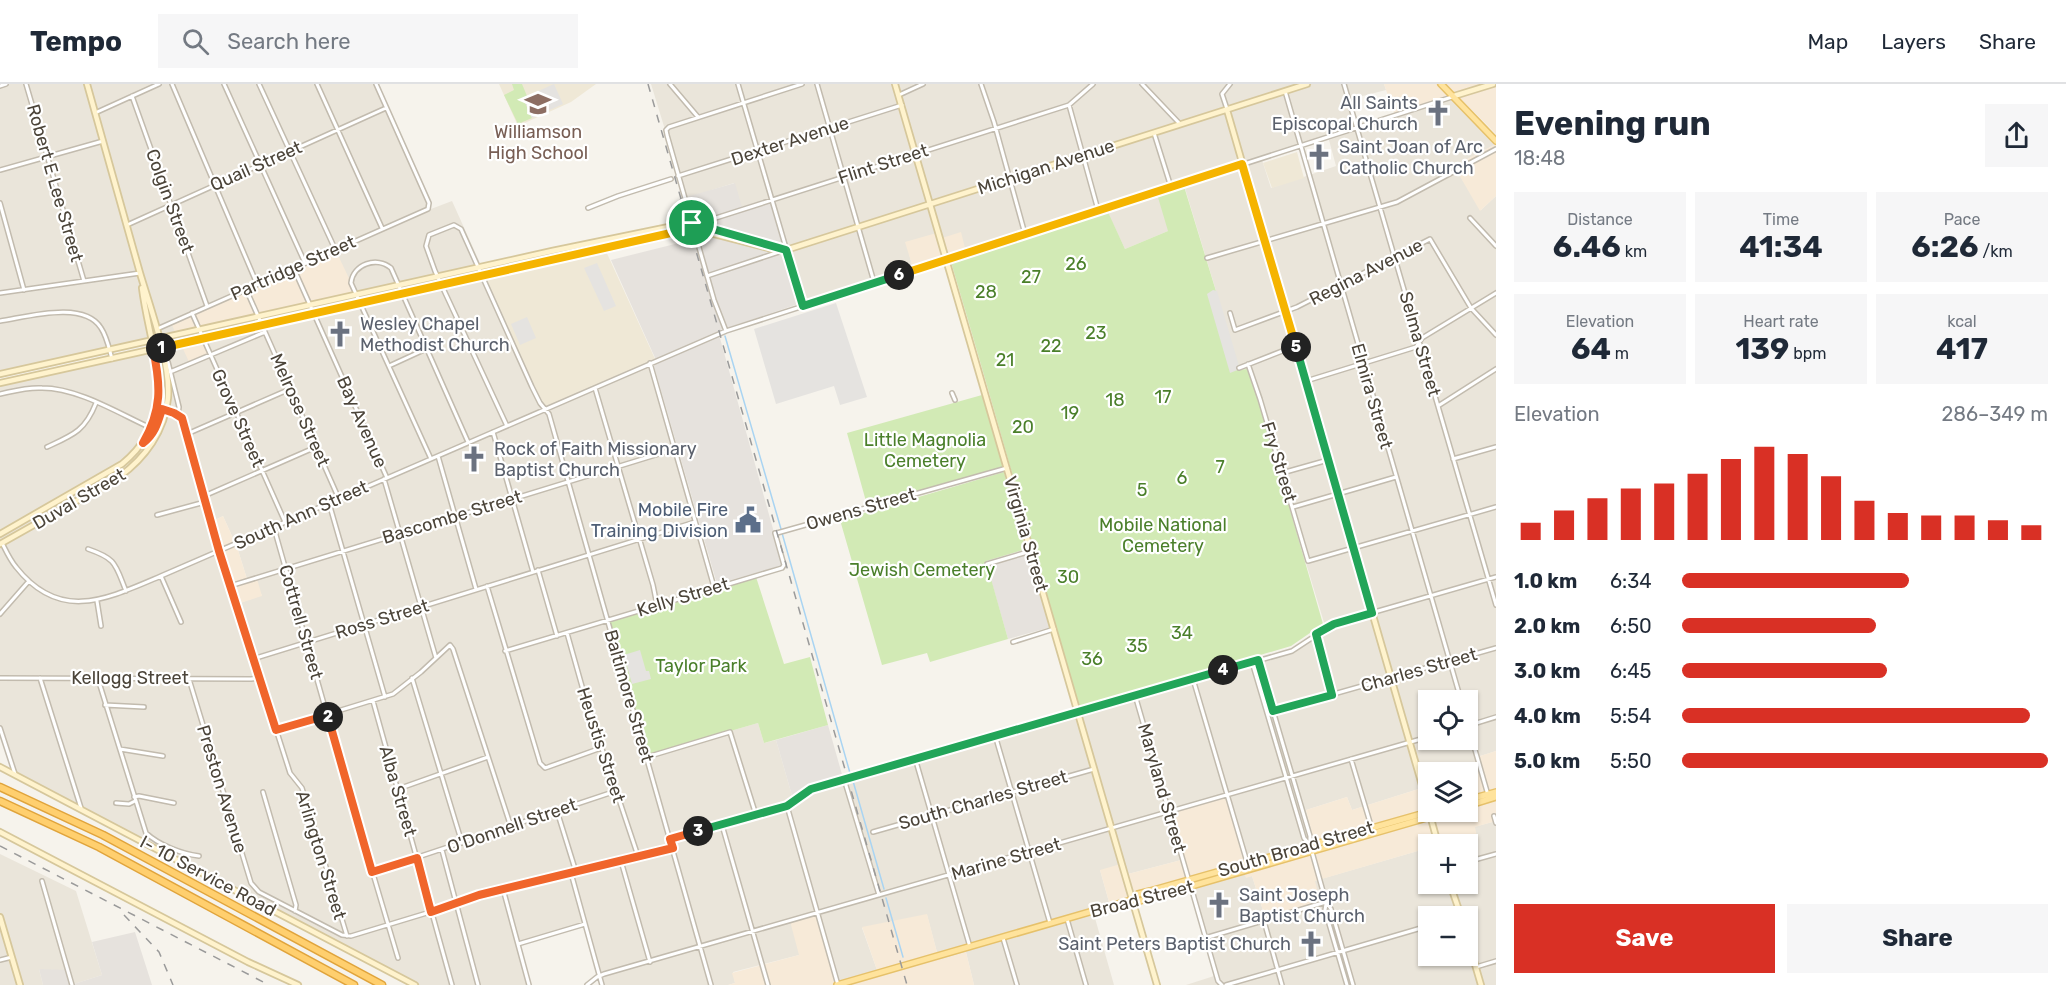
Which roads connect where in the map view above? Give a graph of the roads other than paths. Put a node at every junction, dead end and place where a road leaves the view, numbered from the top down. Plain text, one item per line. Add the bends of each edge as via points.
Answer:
1 (6, 84) edge
2 (26, 84) edge
3 (87, 84) edge
4 (157, 84) edge
5 (172, 84) edge
6 (224, 84) edge
7 (259, 84) edge
8 (317, 84) edge
9 (376, 84) edge
10 (670, 84) edge
11 (738, 84) edge
12 (802, 84) edge
13 (816, 84) edge
14 (895, 84) edge
15 (923, 84) edge
16 (981, 84) edge
17 (1093, 84) edge
18 (1142, 84) edge
19 (1230, 84) edge
20 (1307, 84) edge
21 (1344, 84) edge
22 (1442, 84) edge
23 (1493, 84) edge
24 (0, 86) edge
25 (1285, 91) junction
26 (899, 95) junction
27 (132, 96) junction
28 (1454, 96) junction
29 (743, 103) junction
30 (902, 105) junction
31 (1069, 105) junction
32 (386, 108) junction
33 (1227, 110) junction
34 (95, 113) junction
35 (699, 117) junction
36 (1181, 125) junction
37 (829, 128) junction
38 (996, 128) junction
39 (1358, 128) junction
40 (338, 129) junction
41 (1154, 133) junction
42 (103, 141) junction
43 (1496, 141) edge
44 (1300, 146) junction
45 (1496, 149) edge
46 (290, 150) junction
47 (757, 152) junction
48 (916, 153) junction
49 (47, 156) junction
50 (1082, 156) junction
51 (260, 164) junction
52 (1242, 164) junction
53 (0, 170) edge
54 (678, 176) junction
55 (843, 176) junction
56 (671, 179) dead end
57 (1010, 180) junction
58 (216, 184) junction
59 (1171, 187) junction
60 (771, 200) junction
61 (0, 203) edge
62 (171, 205) junction
63 (931, 205) junction
64 (1381, 206) junction
65 (588, 208) dead end
66 (1098, 210) junction
67 (1470, 218) dead end
68 (1322, 224) junction
69 (127, 225) junction
70 (694, 225) junction
71 (858, 227) junction
72 (382, 228) junction
73 (1025, 234) junction
74 (1264, 241) junction
75 (1496, 246) edge
76 (765, 247) junction
77 (335, 249) junction
78 (786, 250) junction
79 (764, 257) junction
80 (1395, 257) junction
81 (1207, 258) dead end
82 (946, 260) junction
83 (305, 263) junction
84 (293, 268) junction
85 (479, 268) junction
86 (140, 273) junction
87 (482, 276) junction
88 (707, 276) junction
89 (438, 277) junction
90 (84, 281) junction
91 (874, 282) junction
92 (257, 284) junction
93 (442, 285) junction
94 (1340, 285) junction
95 (399, 286) junction
96 (246, 289) junction
97 (24, 290) junction
98 (0, 293) edge
99 (1496, 293) edge
100 (402, 294) junction
101 (357, 295) junction
102 (360, 303) junction
103 (207, 306) junction
104 (310, 306) junction
105 (803, 306) junction
106 (1471, 308) junction
107 (1285, 311) junction
108 (192, 313) junction
109 (1230, 313) dead end
110 (314, 314) junction
111 (258, 317) junction
112 (0, 321) edge
113 (223, 325) junction
114 (262, 325) junction
115 (156, 330) junction
116 (199, 330) junction
117 (726, 331) junction
118 (265, 332) junction
119 (224, 333) junction
120 (1496, 335) edge
121 (203, 338) junction
122 (159, 339) junction
123 (151, 341) junction
124 (1420, 343) junction
125 (1295, 346) junction
126 (160, 348) junction
127 (153, 349) junction
128 (426, 349) junction
129 (110, 350) junction
130 (210, 355) junction
131 (112, 359) junction
132 (164, 361) junction
133 (1363, 362) junction
134 (650, 363) junction
135 (1248, 364) junction
136 (388, 366) junction
137 (1239, 368) dead end
138 (1496, 369) edge
139 (170, 372) junction
140 (0, 374) edge
141 (159, 375) junction
142 (1306, 381) junction
143 (0, 383) edge
144 (595, 387) junction
145 (290, 389) junction
146 (952, 393) dead end
147 (0, 394) edge
148 (955, 400) dead end
149 (96, 403) junction
150 (1438, 406) junction
151 (164, 409) junction
152 (546, 409) junction
153 (236, 412) junction
154 (178, 415) junction
155 (507, 426) junction
156 (151, 428) junction
157 (493, 432) junction
158 (187, 434) junction
159 (468, 442) junction
160 (143, 443) junction
161 (47, 447) dead end
162 (316, 447) junction
163 (1496, 447) edge
164 (675, 449) junction
165 (438, 456) junction
166 (431, 459) junction
167 (1453, 459) junction
168 (1328, 460) junction
169 (617, 466) junction
170 (1007, 468) junction
171 (262, 470) junction
172 (1282, 472) junction
173 (1396, 477) junction
174 (386, 478) junction
175 (568, 481) junction
176 (1338, 494) junction
177 (204, 496) junction
178 (339, 499) junction
179 (512, 499) junction
180 (206, 502) junction
181 (329, 503) junction
182 (1293, 507) junction
183 (1496, 507) edge
184 (157, 515) dead end
185 (1470, 515) junction
186 (455, 516) junction
187 (285, 522) junction
188 (695, 522) junction
189 (273, 527) junction
190 (1412, 532) junction
191 (0, 534) edge
192 (399, 534) junction
193 (638, 539) junction
194 (1, 544) edge
195 (1354, 548) junction
196 (88, 549) dead end
197 (1031, 550) junction
198 (219, 551) junction
199 (343, 551) junction
200 (589, 555) junction
201 (987, 564) dead end
202 (286, 569) junction
203 (538, 570) junction
204 (533, 572) junction
205 (757, 575) joint
206 (161, 576) junction
207 (1496, 577) edge
208 (1489, 579) junction
209 (29, 581) junction
210 (230, 586) junction
211 (487, 586) junction
212 (714, 587) junction
213 (476, 589) junction
214 (126, 591) junction
215 (1430, 596) junction
216 (97, 601) junction
217 (657, 605) junction
218 (1496, 605) edge
219 (420, 606) junction
220 (1372, 613) junction
221 (0, 614) edge
222 (608, 620) junction
223 (181, 622) dead end
224 (364, 624) junction
225 (101, 626) dead end
226 (1054, 630) junction
227 (567, 633) junction
228 (1316, 634) junction
229 (556, 636) junction
230 (307, 642) junction
231 (1013, 642) dead end
232 (1496, 648) edge
233 (505, 651) junction
234 (253, 658) junction
235 (436, 658) junction
236 (1258, 660) junction
237 (1449, 661) junction
238 (1252, 662) junction
239 (0, 678) edge
240 (40, 678) junction
241 (98, 678) junction
242 (189, 678) junction
243 (259, 678) junction
244 (412, 678) junction
245 (1193, 678) junction
246 (1391, 678) junction
247 (1458, 690) edge
248 (1136, 695) junction
249 (1332, 695) junction
250 (385, 697) junction
251 (373, 701) junction
252 (105, 705) junction
253 (144, 707) dead end
254 (1077, 711) junction
255 (1273, 711) junction
256 (1268, 713) junction
257 (328, 715) junction
258 (1496, 717) edge
259 (1478, 721) edge
260 (0, 728) edge
261 (276, 730) junction
262 (995, 735) junction
263 (1418, 740) edge
264 (1410, 742) junction
265 (602, 748) junction
266 (119, 749) junction
267 (1474, 750) edge
268 (163, 756) dead end
269 (488, 757) junction
270 (647, 757) junction
271 (915, 759) junction
272 (1351, 759) junction
273 (0, 767) edge
274 (1094, 769) junction
275 (1418, 770) edge
276 (441, 773) junction
277 (16, 775) junction
278 (1293, 776) junction
279 (1287, 778) junction
280 (844, 779) junction
281 (0, 787) edge
282 (398, 789) junction
283 (616, 791) junction
284 (263, 792) dead end
285 (1013, 792) junction
286 (1496, 792) edge
287 (1227, 795) junction
288 (1488, 797) junction
289 (1496, 797) edge
290 (1478, 798) edge
291 (134, 799) junction
292 (0, 801) edge
293 (1478, 801) edge
294 (116, 803) dead end
295 (174, 803) dead end
296 (787, 806) junction
297 (81, 810) junction
298 (557, 811) junction
299 (1170, 812) junction
300 (756, 814) junction
301 (932, 816) junction
302 (1418, 816) edge
303 (1494, 816) dead end
304 (1418, 817) edge
305 (1496, 823) edge
306 (721, 825) junction
307 (511, 827) junction
308 (1371, 827) junction
309 (1112, 828) junction
310 (0, 832) edge
311 (873, 832) dead end
312 (1346, 834) junction
313 (1373, 834) junction
314 (670, 839) junction
315 (1348, 841) junction
316 (462, 843) junction
317 (1310, 845) junction
318 (673, 848) junction
319 (442, 850) junction
320 (1030, 852) junction
321 (1312, 852) junction
322 (1496, 854) edge
323 (199, 856) dead end
324 (638, 856) junction
325 (417, 858) junction
326 (1478, 859) edge
327 (621, 861) junction
328 (1247, 863) junction
329 (1249, 870) junction
330 (372, 872) junction
331 (576, 872) junction
332 (571, 873) junction
333 (949, 875) junction
334 (1189, 880) junction
335 (42, 882) dead end
336 (1191, 887) junction
337 (502, 889) junction
338 (879, 895) junction
339 (1131, 900) junction
340 (1326, 902) junction
341 (456, 903) junction
342 (295, 911) junction
343 (431, 912) junction
344 (818, 913) junction
345 (0, 917) edge
346 (1067, 919) junction
347 (1264, 921) junction
348 (1050, 923) junction
349 (388, 924) junction
350 (585, 924) junction
351 (1418, 929) edge
352 (753, 932) junction
353 (347, 936) junction
354 (1002, 937) junction
355 (1205, 938) junction
356 (518, 944) junction
357 (700, 947) junction
358 (970, 947) junction
359 (1343, 951) junction
360 (1337, 952) junction
361 (12, 957) junction
362 (398, 958) dead end
363 (0, 960) edge
364 (1496, 961) edge
365 (650, 962) junction
366 (1476, 967) joint
367 (1278, 970) junction
368 (600, 976) junction
369 (20, 985) edge
370 (72, 985) edge
371 (298, 985) edge
372 (354, 985) edge
373 (382, 985) edge
374 (415, 985) edge
375 (452, 985) edge
376 (478, 985) edge
377 (529, 985) edge
378 (587, 985) edge
379 (602, 985) edge
380 (711, 985) edge
381 (768, 985) edge
382 (838, 985) edge
383 (1017, 985) edge
384 (1086, 985) edge
385 (1157, 985) edge
386 (1221, 985) edge
387 (1226, 985) edge
388 (1282, 985) edge
389 (1347, 985) edge
390 (1353, 985) edge
391 (1481, 985) edge

1 - 24 street
2 - 49 street, Robert E Lee Street
3 - 34 main road, Duval Street
4 - 27 street
5 - 58 street
6 - 51 street
7 - 46 street
8 - 40 street
9 - 32 street
10 - 35 street
11 - 29 street
12 - 29 street
13 - 37 street
14 - 26 main road, Virginia Street
15 - 26 street
16 - 38 street
17 - 31 street
18 - 36 street
19 - 33 street via 1222,94
20 - 25 main road, Michigan Avenue
21 - 39 street, Selma Street
22 - 28 main road
23 - 28 main road
25 - 33 main road, Michigan Avenue
25 - 44 street, Elmira Street
26 - 30 main road, Virginia Street
27 - 34 street
27 - 62 street, Colgin Street
28 - 39 street
28 - 43 main road
29 - 35 street
29 - 47 street
30 - 37 street, Dexter Avenue
30 - 48 main road, Virginia Street
31 - 38 street, Flint Street
31 - 50 street
32 - 40 street, Quail Street
32 - 72 street, Partridge Street via 429,206
33 - 36 main road, Michigan Avenue
33 - 52 main road
34 - 42 main road, Duval Street
35 - 54 street via 666,130
36 - 41 main road, Michigan Avenue
37 - 47 street, Dexter Avenue
37 - 55 street
38 - 48 street, Flint Street
38 - 57 street
39 - 44 street
39 - 64 street, Selma Street
40 - 46 street, Quail Street
40 - 72 street
41 - 50 main road, Michigan Avenue
41 - 59 street
42 - 49 street
42 - 69 main road, Duval Street
44 - 52 street
44 - 68 street, Elmira Street
45 - 64 street via 1397,202
46 - 51 street, Quail Street
46 - 77 street
47 - 54 street, Dexter Avenue
47 - 60 street
48 - 55 street, Flint Street
48 - 63 main road, Virginia Street
49 - 53 street
49 - 90 street, Robert E Lee Street
50 - 57 main road, Michigan Avenue
50 - 66 street
51 - 58 street, Quail Street
51 - 83 street
52 - 59 street
52 - 74 main road
54 - 70 street
55 - 60 street, Flint Street
55 - 71 street
56 - 65 street
57 - 63 main road, Michigan Avenue
57 - 73 street
58 - 62 street, Quail Street
58 - 92 street
59 - 66 street
60 - 70 street, Flint Street
60 - 78 street
61 - 97 street
62 - 69 street, Quail Street
62 - 103 street, Colgin Street
63 - 71 main road, Michigan Avenue
63 - 82 main road, Virginia Street
64 - 68 street
64 - 80 street, Selma Street
66 - 73 street
67 - 75 street
68 - 74 street
68 - 94 street, Elmira Street
69 - 86 main road, Duval Street
70 - 76 main road, Michigan Avenue
70 - 78 main road, Michigan Avenue
70 - 85 main road, Michigan Avenue
70 - 87 main road, Michigan Avenue
70 - 88 street
71 - 78 main road, Michigan Avenue
71 - 91 street
72 - 77 street, Partridge Street
73 - 82 street
74 - 81 street
74 - 107 main road
76 - 78 main road, Michigan Avenue
76 - 79 street
77 - 83 street, Partridge Street
78 - 79 street
78 - 105 street
79 - 88 street
80 - 94 street, Regina Avenue
80 - 106 street, Regina Avenue via 1430,239
80 - 124 street, Selma Street
82 - 91 street
82 - 170 main road, Virginia Street
83 - 84 street, Partridge Street
84 - 92 street, Partridge Street
84 - 104 street, Bay Avenue
85 - 87 street, Baltimore Street
85 - 89 main road, Michigan Avenue
85 - 89 street, Baltimore Street via 462,229 454,225 429,236 426,246
86 - 90 street
86 - 115 main road, Duval Street
86 - 123 main road, Duval Street
87 - 93 main road, Michigan Avenue
87 - 152 street, Baltimore Street via 532,387
88 - 117 street
89 - 93 street
89 - 95 main road, Michigan Avenue
90 - 97 street
91 - 105 street
92 - 96 street, Partridge Street
93 - 100 main road, Michigan Avenue
93 - 155 street
94 - 107 street, Regina Avenue
94 - 133 street, Elmira Street
95 - 100 street
95 - 101 main road, Michigan Avenue
95 - 101 street via 386,264 367,264 355,271 351,283
96 - 103 street, Partridge Street
96 - 111 street, Melrose Street
97 - 98 street
99 - 106 street
100 - 102 main road, Michigan Avenue
100 - 128 street
101 - 102 street
101 - 104 main road, Michigan Avenue
102 - 110 main road, Michigan Avenue
102 - 136 street
103 - 108 street, Partridge Street
104 - 110 street, Bay Avenue
104 - 111 main road, Michigan Avenue
105 - 117 street
106 - 120 street
106 - 124 street
107 - 109 street, Regina Avenue via 1235,330
107 - 125 main road
108 - 115 street, Partridge Street
108 - 116 street, Grove Street
110 - 114 main road, Michigan Avenue
110 - 174 street, Bay Avenue
111 - 113 main road, Michigan Avenue
111 - 114 street, Melrose Street
112 - 129 street via 60,312 86,314 101,328
113 - 116 main road, Michigan Avenue
113 - 119 main road
114 - 118 street, Melrose Street
114 - 119 main road, Michigan Avenue
115 - 122 main road, Duval Street
116 - 121 street, Grove Street
116 - 122 main road, Michigan Avenue
117 - 134 street
118 - 130 street
118 - 145 street, Melrose Street
119 - 121 main road, Michigan Avenue
121 - 126 main road, Michigan Avenue
121 - 130 street, Grove Street
122 - 123 main road, Michigan Avenue
122 - 126 main road, Duval Street
123 - 127 main road, Duval Street
123 - 129 main road, Michigan Avenue
124 - 133 street
124 - 150 street, Selma Street
125 - 135 street
125 - 142 main road
126 - 127 main road, Michigan Avenue
126 - 132 main road, Duval Street
127 - 131 main road, Michigan Avenue
127 - 141 main road, Duval Street
128 - 136 street
128 - 159 street
129 - 131 street
129 - 140 main road, Michigan Avenue
130 - 139 street
130 - 153 street, Grove Street
131 - 143 main road, Michigan Avenue
132 - 139 street via 168,362
132 - 151 main road, Duval Street via 168,388
133 - 142 street
133 - 173 street, Elmira Street
134 - 144 street, South Ann Street
134 - 164 street
135 - 137 street
135 - 172 street, Fry Street
136 - 166 street
138 - 150 street
139 - 154 street
141 - 151 street
141 - 156 main road, Duval Street
142 - 168 main road
144 - 152 street, South Ann Street
144 - 169 street
145 - 153 street
145 - 162 street, Melrose Street
146 - 148 street
147 - 149 street via 51,388
149 - 156 street
149 - 161 street via 82,428
150 - 167 street, Selma Street
151 - 154 street
151 - 160 street via 154,432
151 - 194 main road, Duval Street via 154,441 131,468
152 - 155 street, South Ann Street
152 - 175 street, Baltimore Street
153 - 158 street
153 - 171 street, Grove Street
154 - 158 street
155 - 157 street, South Ann Street
156 - 160 main road, Duval Street
157 - 159 street, South Ann Street
157 - 179 street
158 - 177 street
159 - 165 street, South Ann Street
160 - 191 main road, Duval Street via 111,472
162 - 171 street
162 - 178 street, Melrose Street
163 - 167 street
164 - 169 street, Bascombe Street
164 - 188 street
165 - 166 street, South Ann Street
165 - 186 street
166 - 174 street, South Ann Street
167 - 185 street, Selma Street
168 - 172 street
168 - 176 main road
169 - 175 street, Bascombe Street
169 - 193 street
170 - 197 main road, Virginia Street
170 - 205 street, Owens Street via 775,533 784,564
171 - 177 street
171 - 187 street, Grove Street
172 - 182 street, Fry Street
173 - 176 street
173 - 190 street, Elmira Street
174 - 178 street, South Ann Street
174 - 192 street, Bay Avenue
175 - 179 street, Bascombe Street
175 - 200 street, Baltimore Street
176 - 182 street
176 - 195 main road
177 - 180 street, Arlington Street
178 - 181 street, South Ann Street
179 - 186 street, Bascombe Street
179 - 204 street
180 - 184 street
180 - 198 street, Arlington Street
181 - 187 street, South Ann Street
181 - 199 street
182 - 195 street, Fry Street via 1308,561
183 - 185 street
185 - 190 street
185 - 208 street, Selma Street
186 - 192 street, Bascombe Street
186 - 213 street
187 - 189 street, South Ann Street
188 - 193 street
188 - 212 street
189 - 198 street, South Ann Street
189 - 202 street, Cottrell Street
190 - 195 street
190 - 215 street, Elmira Street
192 - 199 street, Bascombe Street
192 - 219 street, Bay Avenue
193 - 200 street
193 - 217 street
194 - 209 street, South Ann Street
195 - 220 main road
196 - 214 street via 112,560
197 - 201 street
197 - 226 main road, Virginia Street
198 - 206 street, South Ann Street
198 - 210 street, Arlington Street
199 - 202 street, Bascombe Street
199 - 224 street
200 - 203 street
200 - 222 street, Baltimore Street
202 - 210 street, Bascombe Street
202 - 230 street, Cottrell Street
203 - 204 street
203 - 229 street
204 - 211 street
205 - 212 street, Kelly Street
206 - 214 street, South Ann Street
206 - 223 street
207 - 208 street
208 - 215 street
208 - 218 street, Selma Street
209 - 216 street, South Ann Street via 68,601
209 - 221 street
210 - 234 street, Arlington Street
211 - 213 street, Ross Street
211 - 233 street
212 - 217 street, Kelly Street
213 - 219 street, Ross Street
214 - 216 street, South Ann Street
215 - 220 street
215 - 237 street, Elmira Street
216 - 225 street
217 - 222 street, Kelly Street
219 - 224 street, Ross Street
219 - 235 street, Bay Avenue
220 - 228 street via 1334,624
220 - 246 main road
222 - 227 street, Kelly Street
222 - 270 street, Baltimore Street
224 - 230 street, Ross Street
224 - 250 street
226 - 231 street
226 - 254 main road, Virginia Street
227 - 229 street, Kelly Street
227 - 265 street, Heustis Street
228 - 236 street via 1292,651
228 - 249 street
229 - 233 street, Kelly Street
230 - 234 street, Ross Street
230 - 257 street, Cottrell Street
232 - 237 street, Charles Street
233 - 265 street via 540,764 545,768
234 - 243 street, Arlington Street
235 - 244 street
235 - 269 street via 450,645 453,649
236 - 238 street
236 - 255 street
237 - 246 street, Charles Street
237 - 247 street, Elmira Street
238 - 245 street
238 - 256 street
239 - 240 street, Kellogg Street
240 - 241 street, Kellogg Street
240 - 297 street
241 - 242 street, Kellogg Street
241 - 252 street
242 - 243 street, Kellogg Street
242 - 342 street, Preston Avenue via 251,883 259,892
243 - 261 street, Arlington Street
244 - 250 street
244 - 276 street
245 - 248 street
245 - 287 street
246 - 249 street, Charles Street
246 - 264 main road
248 - 254 street
248 - 299 street, Maryland Street
249 - 255 street, Charles Street
250 - 251 street
251 - 257 street
251 - 282 street, Alba Street
252 - 253 street
252 - 266 street
254 - 262 street
254 - 274 main road, Virginia Street
255 - 256 street, Charles Street
255 - 278 street
256 - 279 street
257 - 261 street
257 - 330 street, Cottrell Street
258 - 259 street
260 - 277 street
261 - 353 street, Arlington Street via 290,773 302,788
262 - 271 street
262 - 285 street
263 - 264 street, Marine Street
264 - 272 street, Marine Street
264 - 275 main road
265 - 283 street, Heustis Street
266 - 268 street
266 - 291 street
267 - 288 street
269 - 276 street
269 - 307 street
270 - 300 street via 730,732
270 - 314 street, Baltimore Street
271 - 280 street
271 - 301 street
272 - 278 street, Marine Street
272 - 308 street
273 - 277 main road, I- 10 Service Road
274 - 285 street, South Charles Street
274 - 309 main road, Virginia Street
276 - 282 street
276 - 316 street
277 - 297 main road, I- 10 Service Road
278 - 279 street, Marine Street
278 - 317 street
279 - 287 street, Marine Street
279 - 317 street via 1304,838
280 - 296 street via 807,790
280 - 338 street
281 - 373 highway via 103,835
282 - 325 street, Alba Street
283 - 298 street, O'Donnell Street
283 - 324 street, Heustis Street
284 - 342 street
285 - 301 street, South Charles Street
285 - 320 street
286 - 288 main road
287 - 299 street, Marine Street
287 - 328 street
288 - 289 main road
288 - 290 main road
288 - 293 main road
291 - 294 street via 129,804
291 - 295 street via 139,796
291 - 323 street via 149,837
292 - 372 highway via 99,847
296 - 300 street
296 - 344 street
297 - 374 main road, I- 10 Service Road
298 - 307 street, O'Donnell Street
298 - 331 street
299 - 309 street, Marine Street
299 - 334 street, Maryland Street
300 - 306 street
301 - 311 street, South Charles Street
301 - 333 street
302 - 308 main road, South Broad Street
303 - 305 street
304 - 313 main road, Broad Street
306 - 314 street
306 - 352 street
307 - 316 street, O'Donnell Street
308 - 312 main road, South Broad Street
308 - 313 street
309 - 320 street, Marine Street
309 - 339 main road, Virginia Street
310 - 371 main road
312 - 315 street
312 - 317 main road, South Broad Street
313 - 315 main road, Broad Street
314 - 318 street, Baltimore Street
315 - 321 main road, Broad Street
316 - 319 street, O'Donnell Street
317 - 321 street
317 - 328 main road, South Broad Street
318 - 324 street
318 - 357 street, Baltimore Street
319 - 325 street, O'Donnell Street
319 - 341 street
320 - 333 street, Marine Street
320 - 348 street
321 - 329 main road, Broad Street
321 - 340 street
322 - 326 street
324 - 327 street
325 - 330 street, O'Donnell Street
325 - 343 street, Alba Street
327 - 331 street
327 - 365 street
328 - 329 street
328 - 334 main road, South Broad Street
329 - 336 main road, Broad Street
330 - 349 street, Cottrell Street
331 - 332 street
332 - 337 street
332 - 350 street
333 - 338 street, Marine Street
333 - 358 street
334 - 336 street, Maryland Street
334 - 339 main road, South Broad Street via 1138,894
335 - 370 street
336 - 339 main road, Broad Street
336 - 355 street, Maryland Street
337 - 341 street
337 - 356 street
338 - 344 street, Marine Street
339 - 346 main road, Broad Street
339 - 385 main road, Virginia Street
340 - 347 street
340 - 359 street
340 - 360 street
341 - 343 street
341 - 376 street
342 - 353 street, Preston Avenue
343 - 349 street
343 - 375 street, Alba Street
344 - 352 street, Marine Street
344 - 382 street
345 - 361 main road
346 - 348 main road, Broad Street
346 - 384 street
347 - 355 street
347 - 367 street
348 - 354 main road, Broad Street
349 - 353 street
349 - 362 street, Cottrell Street
350 - 356 street
350 - 368 street
351 - 359 street
352 - 357 street, Marine Street
352 - 381 street
354 - 358 main road, Broad Street
354 - 383 street
355 - 386 street, Maryland Street
356 - 377 street
357 - 365 street, Marine Street
357 - 380 street, Baltimore Street
358 - 382 main road, Broad Street
359 - 360 street
359 - 390 street
360 - 367 street
360 - 389 street
361 - 363 street
361 - 369 main road
364 - 366 street
365 - 368 street, Marine Street
366 - 391 main road
367 - 387 street
367 - 388 street
368 - 378 street, Marine Street
368 - 379 street

